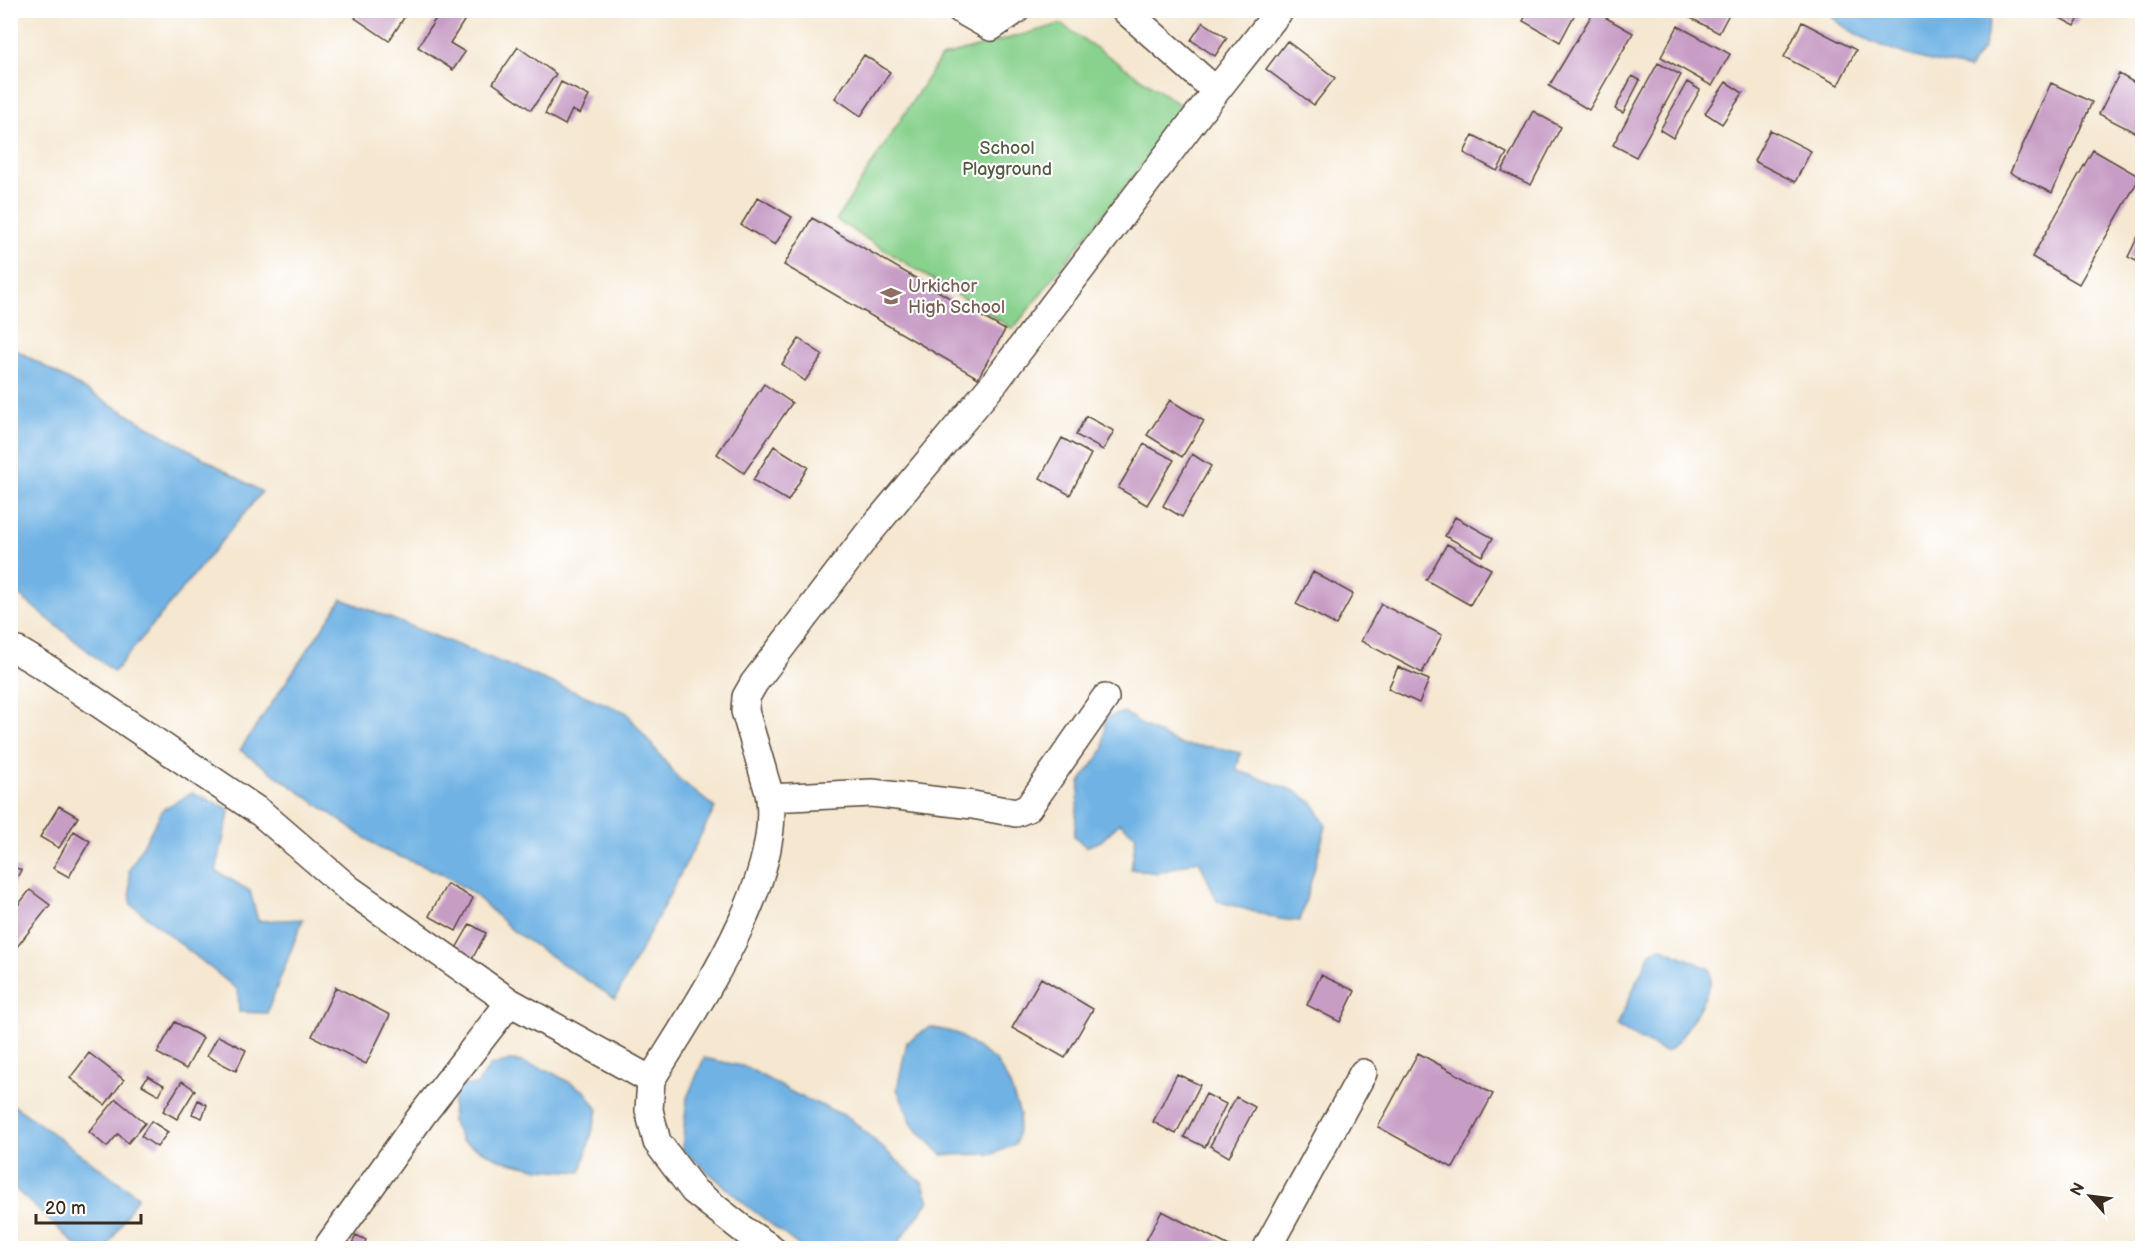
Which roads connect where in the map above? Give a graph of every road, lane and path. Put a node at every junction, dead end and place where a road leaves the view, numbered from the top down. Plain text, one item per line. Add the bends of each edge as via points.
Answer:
1 (961, 10) edge
2 (1016, 10) edge
3 (1125, 10) edge
4 (1280, 10) edge
5 (1216, 91) junction
6 (10, 649) edge
7 (1105, 698) dead end
8 (770, 798) junction
9 (510, 1002) junction
10 (1362, 1073) dead end
11 (651, 1080) junction
12 (329, 1245) dead end
13 (771, 1248) edge
14 (1267, 1248) edge

1 - 2 street via 991,27
3 - 5 street
4 - 5 street
5 - 8 street via 995,382 867,535 754,682 746,697 745,711
6 - 9 street via 48,669 261,813 349,889
7 - 8 street via 1028,808 1016,813 872,793
8 - 11 street via 769,836 758,885 745,918
9 - 11 street
9 - 12 street via 422,1115
10 - 14 street
11 - 13 street via 649,1110 657,1143 694,1191

